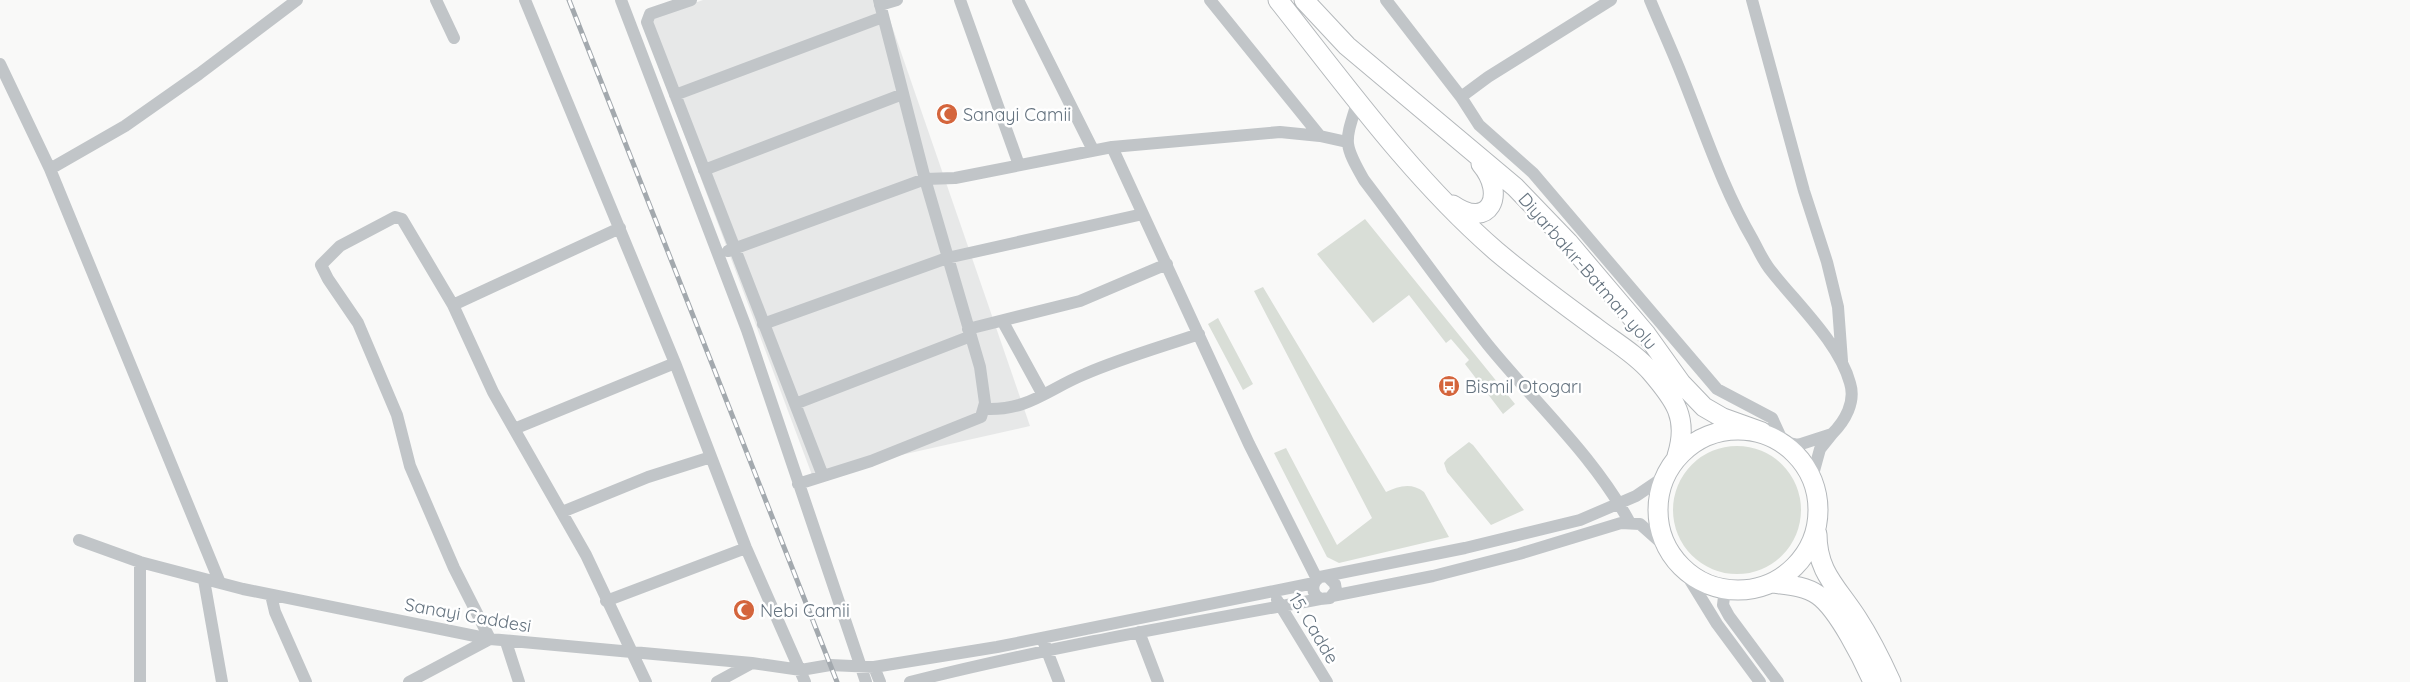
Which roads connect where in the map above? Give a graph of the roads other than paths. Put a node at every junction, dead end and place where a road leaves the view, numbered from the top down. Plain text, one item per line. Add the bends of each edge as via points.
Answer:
1 (297, 0) edge
2 (436, 0) edge
3 (525, 0) edge
4 (623, 0) edge
5 (691, 0) edge
6 (897, 0) edge
7 (960, 0) edge
8 (1018, 0) edge
9 (1210, 0) edge
10 (1278, 0) edge
11 (1304, 0) edge
12 (1386, 0) edge
13 (1611, 0) edge
14 (1650, 0) edge
15 (1752, 0) edge
16 (880, 7) edge
17 (454, 38) dead end
18 (0, 64) edge
19 (903, 94) junction
20 (675, 95) junction
21 (1461, 97) junction
22 (1358, 100) junction
23 (1320, 136) junction
24 (1347, 142) junction
25 (1112, 146) junction
26 (1468, 147) junction
27 (1093, 150) junction
28 (1019, 165) junction
29 (50, 169) junction
30 (704, 170) junction
31 (925, 179) junction
32 (1442, 197) junction
33 (1143, 214) junction
34 (620, 228) junction
35 (734, 249) junction
36 (718, 254) junction
37 (947, 258) junction
38 (1167, 264) junction
39 (453, 305) junction
40 (1002, 322) junction
41 (763, 324) junction
42 (970, 332) junction
43 (1198, 334) junction
44 (1842, 362) junction
45 (675, 363) junction
46 (1043, 395) junction
47 (794, 404) junction
48 (985, 409) junction
49 (514, 428) junction
50 (1762, 432) junction
51 (1832, 434) junction
52 (1783, 442) junction
53 (1678, 456) junction
54 (710, 457) junction
55 (823, 476) junction
56 (1664, 477) junction
57 (1812, 478) junction
58 (798, 484) junction
59 (1620, 504) junction
60 (562, 512) junction
61 (1630, 523) junction
62 (1817, 526) junction
63 (79, 540) dead end
64 (746, 548) junction
65 (1667, 548) junction
66 (140, 562) junction
67 (1682, 567) junction
68 (1320, 579) junction
69 (204, 580) junction
70 (1774, 582) junction
71 (220, 583) junction
72 (1725, 590) junction
73 (1272, 591) junction
74 (271, 595) junction
75 (1326, 597) junction
76 (606, 601) junction
77 (1281, 606) junction
78 (1139, 632) junction
79 (490, 639) junction
80 (506, 642) junction
81 (1045, 645) junction
82 (633, 652) junction
83 (752, 663) junction
84 (860, 664) junction
85 (874, 666) junction
86 (803, 676) edge
87 (140, 682) edge
88 (222, 682) edge
89 (306, 682) edge
90 (409, 682) edge
91 (519, 682) edge
92 (646, 682) edge
93 (717, 682) edge
94 (866, 682) edge
95 (880, 682) edge
96 (910, 682) edge
97 (1059, 682) edge
98 (1158, 682) edge
99 (1327, 682) edge
100 (1760, 682) edge
101 (1778, 682) edge
102 (1873, 682) edge
103 (1891, 682) edge

1 - 29 street via 125,126
2 - 17 street
3 - 34 street
4 - 36 street
5 - 20 street via 650,14 647,18
6 - 16 street
7 - 28 street
8 - 27 street
9 - 23 street
10 - 22 highway, Diyarbakır-Batman yolu
11 - 26 highway, Diyarbakır-Batman yolu via 1347,46
12 - 21 street
13 - 21 street
14 - 44 street via 1716,168 1739,214 1770,271
15 - 44 street via 1827,262 1838,307
16 - 19 street
16 - 20 street
18 - 29 street
19 - 30 street
19 - 31 street
20 - 30 street
21 - 52 street via 1479,125 1532,173 1717,389 1772,418
22 - 24 street
22 - 32 highway, Diyarbakır-Batman yolu
23 - 24 street
23 - 25 street via 1280,132
24 - 59 street via 1349,153 1364,180 1488,345 1587,460
25 - 27 street
25 - 33 street
26 - 32 highway via 1490,175 1494,196 1490,206 1473,214 1464,212
26 - 50 highway, Diyarbakır-Batman yolu via 1515,187 1568,242 1704,407 1723,418
27 - 28 street
28 - 31 street via 955,178
29 - 71 street
30 - 35 street
31 - 35 street
31 - 37 street
32 - 53 highway, Diyarbakır-Batman yolu via 1496,251 1649,370 1677,406 1683,423
33 - 37 street
33 - 38 street
34 - 39 street
34 - 45 street
35 - 36 street
35 - 41 street
36 - 58 street
37 - 41 street
37 - 42 street
38 - 40 street via 1080,301
38 - 43 street
39 - 49 street
39 - 79 street via 402,219 395,217 340,246 322,265 358,323 397,415 410,466 454,568
40 - 42 street
40 - 46 street
41 - 47 street
42 - 47 street
42 - 48 street via 980,367
43 - 46 street via 1101,367
43 - 68 street via 1249,444
44 - 51 street via 1851,384 1851,398 1844,421
45 - 49 street
45 - 54 street
46 - 48 street via 1016,408
47 - 55 street
48 - 55 street via 975,420 871,461
49 - 60 street
50 - 52 highway
50 - 53 highway via 1739,429 1716,432 1694,442
51 - 52 street via 1798,445
51 - 57 street via 1820,449
52 - 57 highway via 1800,458
53 - 56 highway
54 - 60 street via 648,477
54 - 64 street
55 - 58 street
56 - 59 street
56 - 65 highway via 1658,499 1659,524
57 - 62 highway via 1818,501
58 - 84 street
59 - 61 street
59 - 68 street via 1580,520
60 - 76 street
61 - 65 street via 1640,524
61 - 75 street via 1433,576
62 - 70 highway via 1809,549 1794,568
62 - 103 highway via 1817,552 1822,566 1858,619
63 - 66 street, Sanayi Caddesi
64 - 76 street
64 - 86 street
65 - 67 highway
66 - 69 street, Sanayi Caddesi
66 - 87 street
67 - 72 highway via 1702,582
67 - 100 street via 1717,624
68 - 73 street
68 - 75 street via 1313,590
68 - 75 street via 1334,581 1336,587
69 - 71 street, Sanayi Caddesi
69 - 88 street
70 - 72 highway via 1750,590
70 - 102 highway via 1819,596 1845,629
71 - 74 street, Sanayi Caddesi
72 - 101 street via 1723,605 1729,616
73 - 77 street, 15. Cadde
73 - 81 street
74 - 79 street, Sanayi Caddesi
74 - 89 street via 275,612
75 - 77 street
76 - 82 street
77 - 78 street
77 - 99 street, 15. Cadde
78 - 81 street
78 - 98 street
79 - 80 street, Sanayi Caddesi
79 - 90 street
80 - 82 street, Sanayi Caddesi
80 - 91 street
81 - 85 street, Sanayi Caddesi
81 - 96 street
81 - 97 street
82 - 83 street, Sanayi Caddesi
82 - 92 street
83 - 86 street, Sanayi Caddesi
83 - 93 street
84 - 85 street, Sanayi Caddesi
84 - 86 street, Sanayi Caddesi via 830,665
84 - 94 street
85 - 95 street

